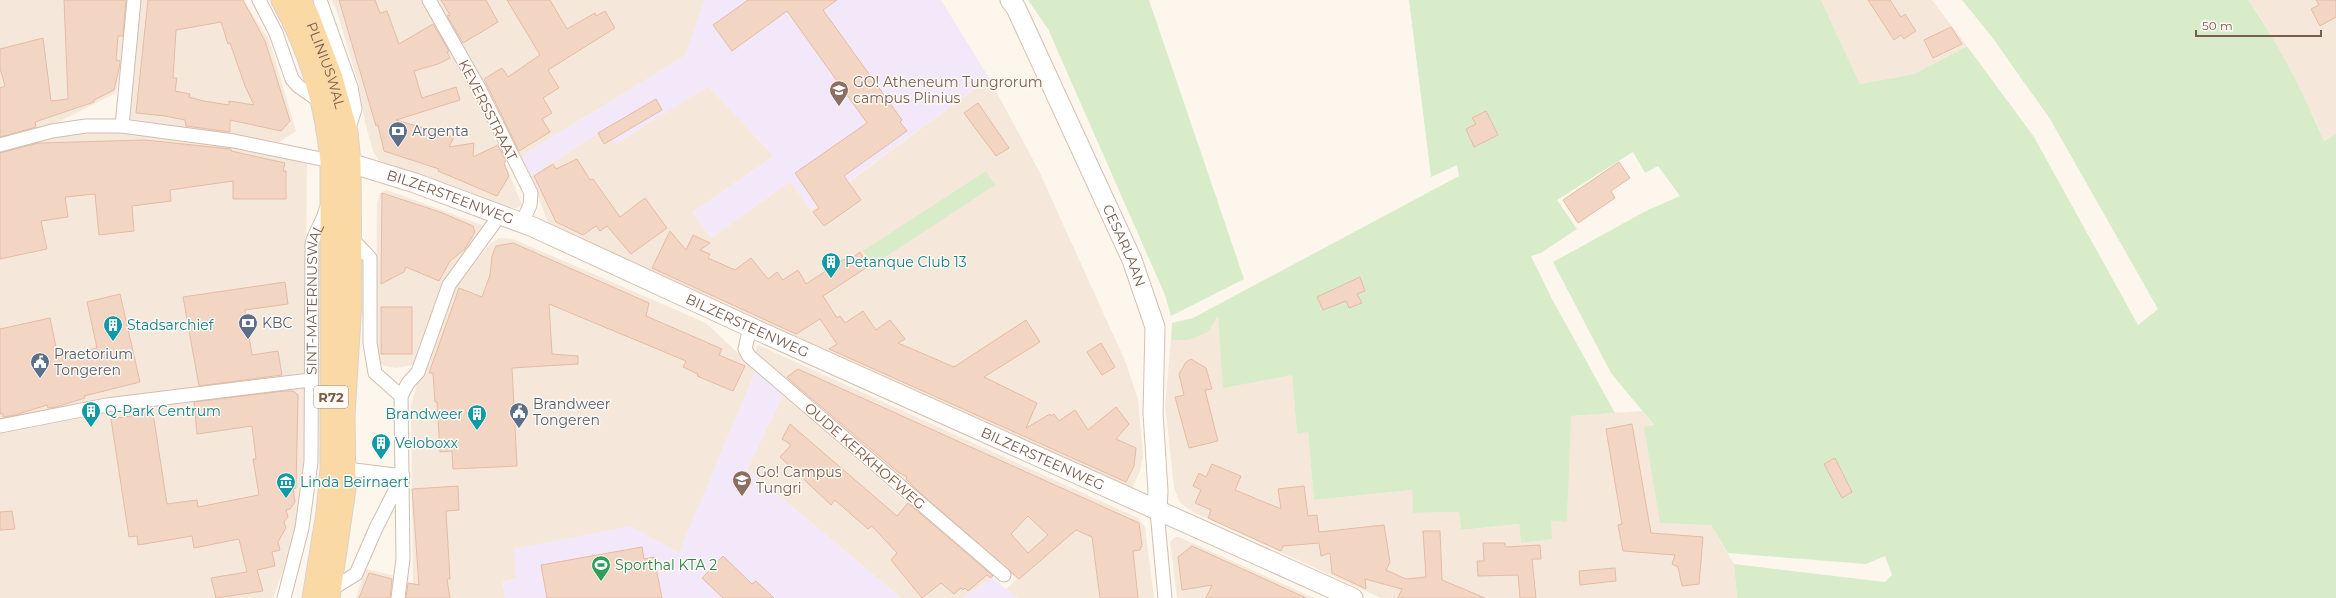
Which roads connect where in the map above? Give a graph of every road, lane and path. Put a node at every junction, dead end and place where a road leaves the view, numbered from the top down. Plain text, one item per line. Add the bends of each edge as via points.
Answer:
1 (134, 0) edge
2 (259, 0) edge
3 (282, 0) edge
4 (300, 0) edge
5 (320, 0) edge
6 (430, 0) edge
7 (1010, 0) edge
8 (321, 102) junction
9 (122, 126) junction
10 (347, 132) junction
11 (0, 144) edge
12 (340, 162) junction
13 (332, 194) junction
14 (500, 215) junction
15 (522, 223) junction
16 (351, 238) junction
17 (750, 327) junction
18 (310, 380) junction
19 (401, 396) junction
20 (0, 426) edge
21 (338, 468) junction
22 (403, 476) junction
23 (1157, 511) junction
24 (1004, 575) dead end
25 (324, 595) edge
26 (284, 598) edge
27 (398, 598) edge
28 (1165, 598) edge
29 (1353, 598) edge

1 - 9 street
2 - 8 street, PLINIUSWAL via 276,33 292,79
3 - 8 main road, PLINIUSWAL / R72 via 293,21
4 - 10 main road, PLINIUSWAL / R72 via 332,78
5 - 10 street, PLINIUSWAL via 351,87 355,109
6 - 15 street, KEVERSSTRAAT via 479,88 531,193 530,205
7 - 23 main road, CESARLAAN via 1016,8 1132,260 1155,327 1153,413
8 - 12 main road, PLINIUSWAL / R72 via 328,132
9 - 11 street via 86,126 52,130
9 - 12 street via 234,141
10 - 12 main road, PLINIUSWAL / R72
12 - 13 main road, SINT-MATERNUSWAL / R72
12 - 14 main road, BILZERSTEENWEG via 415,183
12 - 16 main road, SINT-MATERNUSWAL / R72
13 - 18 street, SINT-MATERNUSWAL via 324,220 315,232 312,244
13 - 21 main road, SINT-MATERNUSWAL / R72
14 - 15 main road, BILZERSTEENWEG
14 - 19 street via 449,285 418,372
15 - 17 main road, BILZERSTEENWEG
16 - 19 street, SINT-MATERNUSWAL via 370,258 370,343 376,373
16 - 21 main road, SINT-MATERNUSWAL / R72
17 - 23 main road, BILZERSTEENWEG
17 - 24 street, OUDE KERKHOFWEG via 745,349 749,356
18 - 20 street via 107,405
18 - 26 street, SINT-MATERNUSWAL via 311,462 302,528
19 - 22 street
21 - 22 street
21 - 25 main road, SINT-MATERNUSWAL / R72 via 326,520
22 - 25 street, SINT-MATERNUSWAL via 356,574
22 - 27 street via 403,559
23 - 28 street
23 - 29 main road, BILZERSTEENWEG

